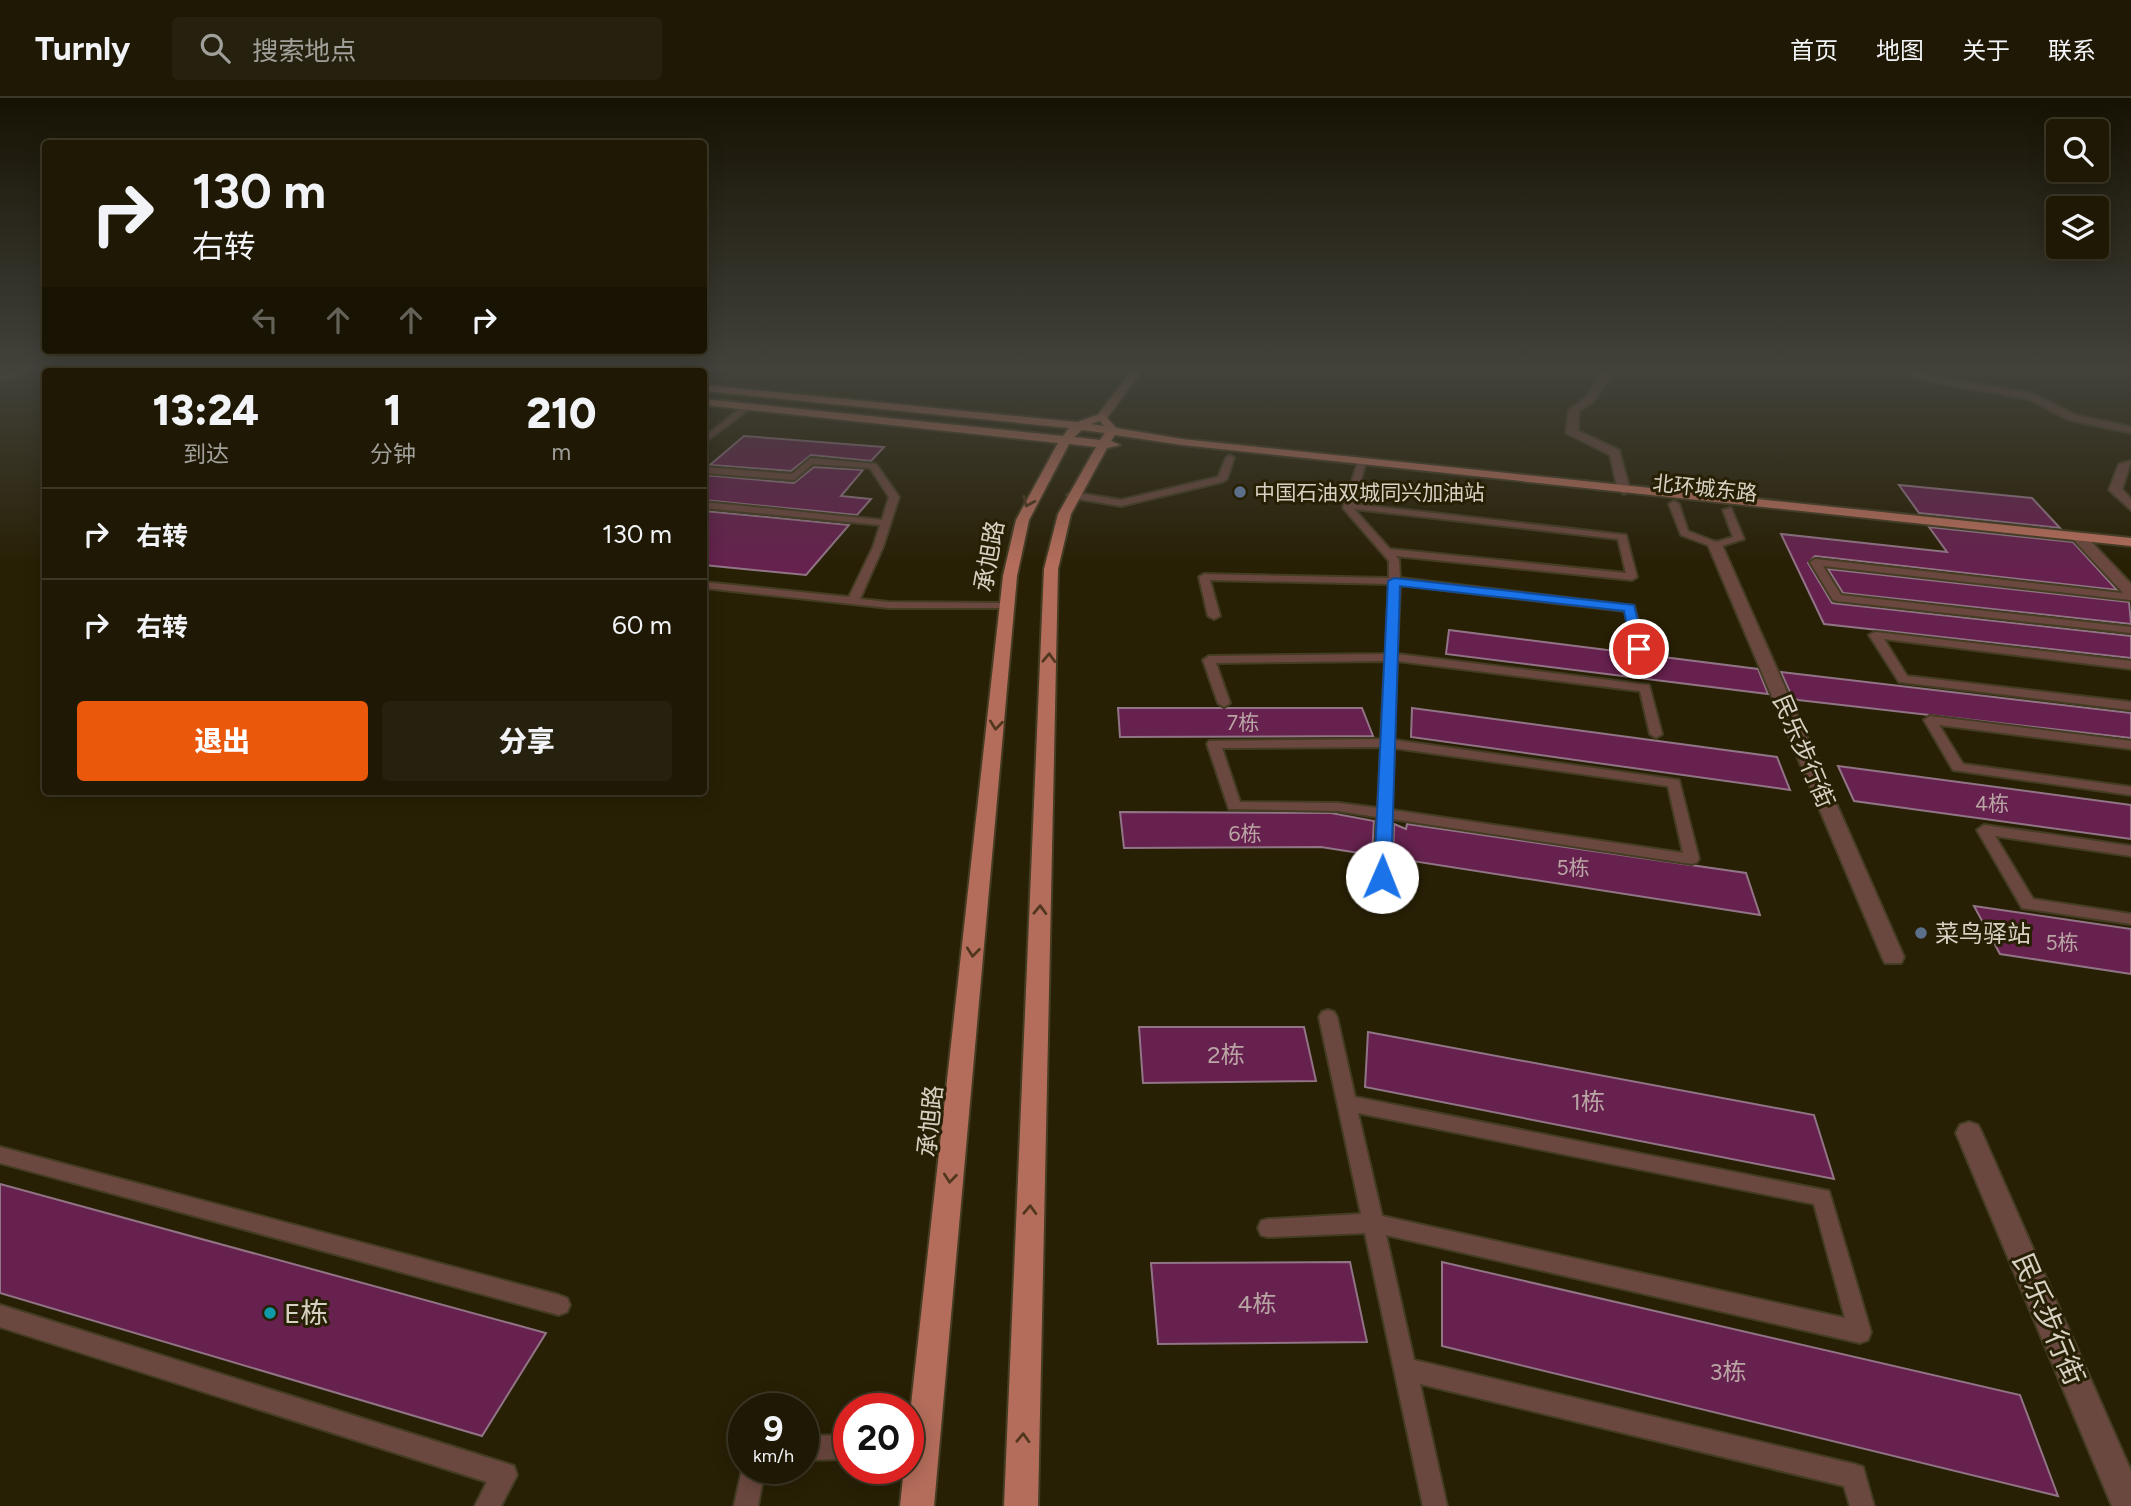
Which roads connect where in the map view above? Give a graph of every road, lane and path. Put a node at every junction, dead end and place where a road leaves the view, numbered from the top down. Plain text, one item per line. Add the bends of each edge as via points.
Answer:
1 (1072, 433) edge
2 (1105, 434) edge
3 (1118, 434) edge
4 (1126, 434) edge
5 (1574, 434) edge
6 (1230, 458) junction
7 (2131, 465) edge
8 (1361, 466) junction
9 (707, 470) edge
10 (1624, 489) junction
11 (1072, 495) junction
12 (1674, 504) junction
13 (707, 505) edge
14 (1349, 506) junction
15 (2131, 506) edge
16 (1728, 510) junction
17 (886, 523) junction
18 (2078, 536) junction
19 (2131, 542) edge
20 (1716, 545) junction
21 (2089, 548) junction
22 (1387, 552) junction
23 (2131, 552) edge
24 (1394, 581) junction
25 (707, 585) edge
26 (2131, 595) edge
27 (853, 601) junction
28 (1007, 606) junction
29 (1214, 616) dead end
30 (2131, 630) edge
31 (1639, 649) dead end
32 (1390, 657) junction
33 (2131, 664) edge
34 (1224, 703) dead end
35 (2131, 706) edge
36 (1656, 734) dead end
37 (1386, 743) junction
38 (2131, 745) edge
39 (2131, 791) edge
40 (1384, 814) junction
41 (2131, 851) edge
42 (1382, 877) dead end
43 (2131, 919) edge
44 (1893, 957) dead end
45 (1328, 1017) dead end
46 (1347, 1103) junction
47 (1969, 1133) dead end
48 (3, 1159) edge
49 (1373, 1223) junction
50 (1268, 1228) dead end
51 (559, 1305) dead end
52 (0, 1316) edge
53 (1406, 1369) junction
54 (922, 1393) edge
55 (750, 1484) edge
56 (917, 1484) edge
57 (487, 1506) edge
58 (746, 1506) edge
59 (917, 1506) edge
60 (1021, 1506) edge
61 (1435, 1506) edge
62 (1863, 1506) edge
63 (2129, 1506) edge

1 -> 28 main road, 承旭路 via 1033,492 1017,527
2 - 11 main road
3 - 6 main road, 北环城东路
4 - 8 main road, 北环城东路
5 - 10 street via 1615,453
6 - 8 main road, 北环城东路
6 - 11 lane via 1222,479 1134,500 1121,503
7 - 15 street via 2123,467 2115,490
8 - 10 main road, 北环城东路
8 - 12 main road, 北环城东路
8 - 14 lane
9 - 17 lane via 794,477 811,461 873,466 894,497
10 - 18 main road, 北环城东路
60 -> 11 main road via 1051,569 1058,525
12 - 16 main road, 北环城东路
12 - 20 lane via 1684,533
13 - 17 lane
14 - 22 lane
14 - 22 lane via 1622,537 1632,577
16 - 20 lane via 1739,539
16 - 21 main road, 北环城东路
17 - 27 lane
18 - 19 main road, 北环城东路
18 - 21 street
20 - 44 street, 民乐步行街
21 - 23 main road, 北环城东路
21 - 26 street
22 - 24 lane via 1394,559
24 - 29 lane via 1204,577
24 - 31 lane via 1630,608
24 - 32 lane
25 - 27 lane
26 - 30 lane via 1815,562 1837,598
27 - 28 lane
28 -> 54 main road, 承旭路
32 - 34 lane via 1209,660
32 - 36 lane via 1645,688
32 - 37 lane
33 - 35 lane via 1875,635 1903,679
37 - 40 lane
37 - 40 lane via 1214,744 1234,806 1338,807
37 - 40 lane via 1674,783 1692,859
38 - 39 lane via 1930,720 1958,768
40 - 42 lane
41 - 43 lane via 1984,830 2028,904
45 - 46 lane
46 - 49 lane
46 - 49 lane via 1822,1197 1860,1332
47 - 63 street, 民乐步行街
48 - 51 lane
49 - 50 lane
49 - 53 lane
52 - 57 lane via 505,1475
53 - 61 lane
53 - 62 lane via 1854,1476
55 - 58 lane
56 - 59 main road, 承旭路

